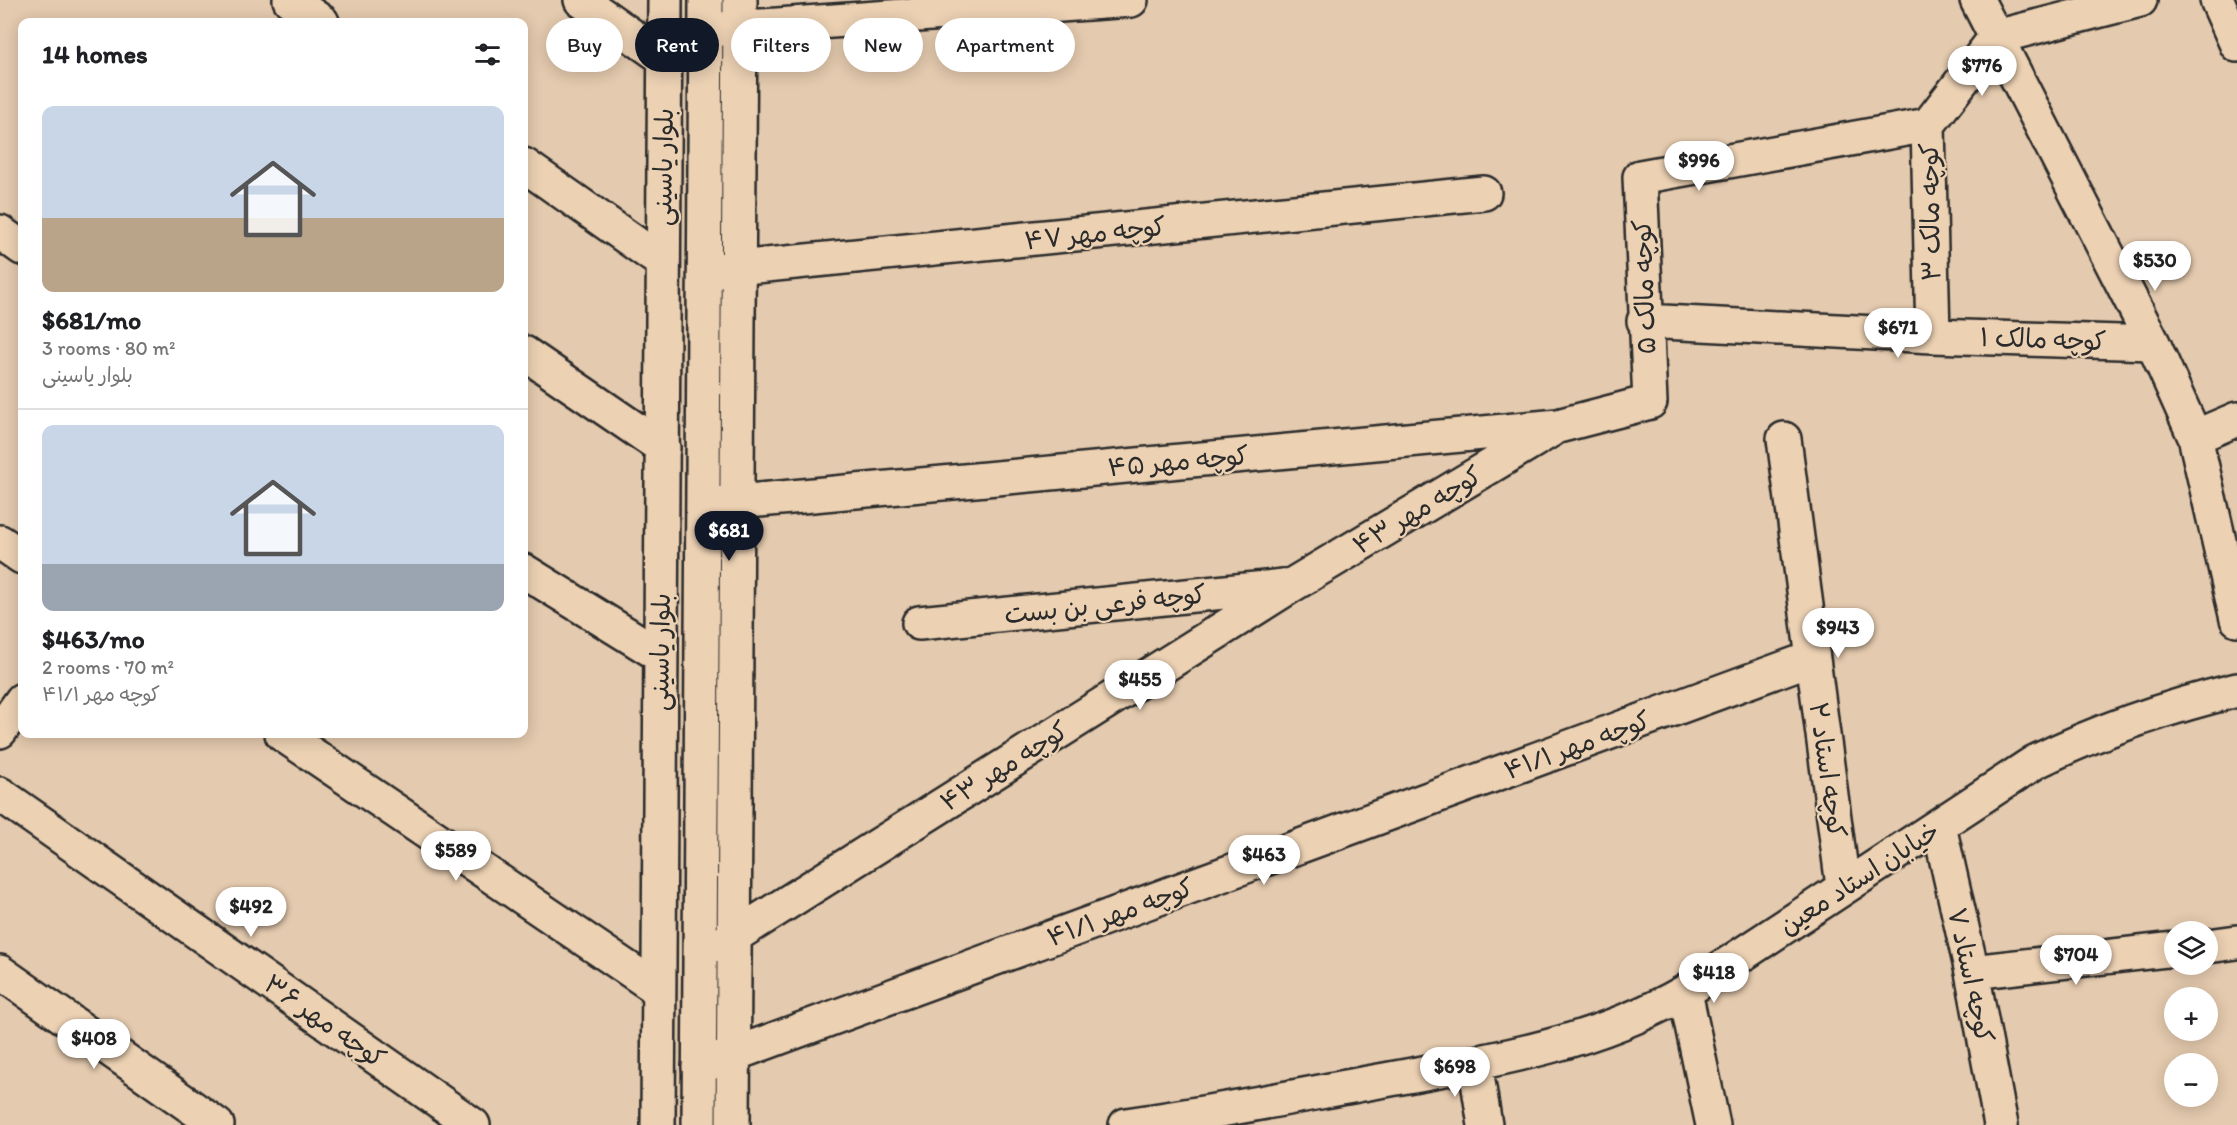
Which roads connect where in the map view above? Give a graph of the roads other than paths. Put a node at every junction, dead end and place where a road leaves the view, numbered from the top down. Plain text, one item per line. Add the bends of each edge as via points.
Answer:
1 (290, 0) edge
2 (580, 0) edge
3 (665, 0) edge
4 (1131, 0) edge
5 (1977, 0) edge
6 (2140, 0) edge
7 (2217, 0) edge
8 (740, 14) edge
9 (706, 15) edge
10 (316, 18) edge
11 (665, 18) edge
12 (1996, 37) junction
13 (635, 39) edge
14 (2237, 45) edge
15 (664, 72) edge
16 (1928, 125) junction
17 (528, 168) edge
18 (1484, 194) dead end
19 (0, 232) edge
20 (18, 245) edge
21 (662, 262) junction
22 (738, 268) junction
23 (705, 271) junction
24 (1644, 321) junction
25 (1933, 336) junction
26 (2153, 343) junction
27 (528, 356) edge
28 (1650, 402) joint
29 (2237, 419) edge
30 (1558, 426) junction
31 (2195, 437) junction
32 (1785, 439) dead end
33 (663, 448) junction
34 (737, 502) junction
35 (705, 505) junction
36 (0, 542) edge
37 (18, 554) edge
38 (528, 572) edge
39 (1292, 585) junction
40 (2237, 619) edge
41 (919, 623) dead end
42 (660, 655) junction
43 (1812, 658) junction
44 (2237, 690) edge
45 (18, 705) edge
46 (0, 731) edge
47 (288, 738) edge
48 (0, 794) edge
49 (1939, 826) junction
50 (1843, 886) junction
51 (734, 936) junction
52 (2237, 942) edge
53 (2218, 945) edge
54 (2164, 950) edge
55 (698, 959) junction
56 (0, 972) edge
57 (1972, 972) junction
58 (658, 988) junction
59 (1685, 992) junction
60 (734, 1054) junction
61 (1475, 1063) junction
62 (699, 1066) junction
63 (217, 1125) edge
64 (473, 1125) edge
65 (658, 1125) edge
66 (699, 1125) edge
67 (733, 1125) edge
68 (1126, 1125) edge
69 (1485, 1125) edge
70 (1713, 1125) edge
71 (2001, 1125) edge

1 - 10 street
2 - 13 street
3 - 11 street, بلوار یاسینی
4 - 8 street
5 - 12 street
6 - 12 street
7 - 14 street
8 - 9 street
8 - 22 street
9 - 23 street, بلوار یاسینی
12 - 16 street
12 - 26 street
15 - 21 street, بلوار یاسینی
16 - 24 street, کوچه مالک ۵ via 1640,177
16 - 25 street, کوچه مالک ۳
17 - 21 street
18 - 22 street, کوچه مهر ۴۷
19 - 20 street
21 - 33 street, بلوار یاسینی
22 - 23 street, کوچه مهر ۴۷
22 - 34 street
23 - 35 street, بلوار یاسینی
24 - 25 street, کوچه مالک ۱
24 - 28 street, کوچه مالک ۵
25 - 26 street, کوچه مالک ۱
26 - 31 street
27 - 33 street
28 - 30 street, کوچه مهر ۴۵
29 - 31 street
30 - 34 street, کوچه مهر ۴۵
30 - 39 street, کوچه مهر ۴۳
31 - 40 street
32 - 43 street, کوچه استاد ۲
33 - 42 street, بلوار یاسینی
34 - 35 street, کوچه مهر ۴۵
34 - 51 street
35 - 55 street, بلوار یاسینی
36 - 37 street
38 - 42 street
39 - 41 street, کوچه فرعی بن بست
39 - 51 street, کوچه مهر ۴۳
42 - 58 street, بلوار یاسینی
43 - 50 street, کوچه استاد ۲
43 - 60 street, کوچه مهر ۴۱/۱
44 - 49 street, خیابان استاد معین via 2186,702 2086,737 2035,762
45 - 46 street
47 - 58 street
48 - 64 street, کوچه مهر ۳۶
49 - 50 street, خیابان استاد معین
49 - 57 street, کوچه استاد ۷
50 - 59 street, خیابان استاد معین
51 - 55 street, کوچه مهر ۴۳
51 - 60 street
52 - 53 street
54 - 57 street
55 - 62 street, بلوار یاسینی
56 - 63 street
57 - 71 street, کوچه استاد ۷
58 - 65 street, بلوار یاسینی
59 - 61 street, خیابان استاد معین via 1578,1040
59 - 70 street
60 - 62 street, کوچه مهر ۴۱/۱
60 - 67 street
61 - 68 street, خیابان استاد معین
61 - 69 street
62 - 66 street, بلوار یاسینی

